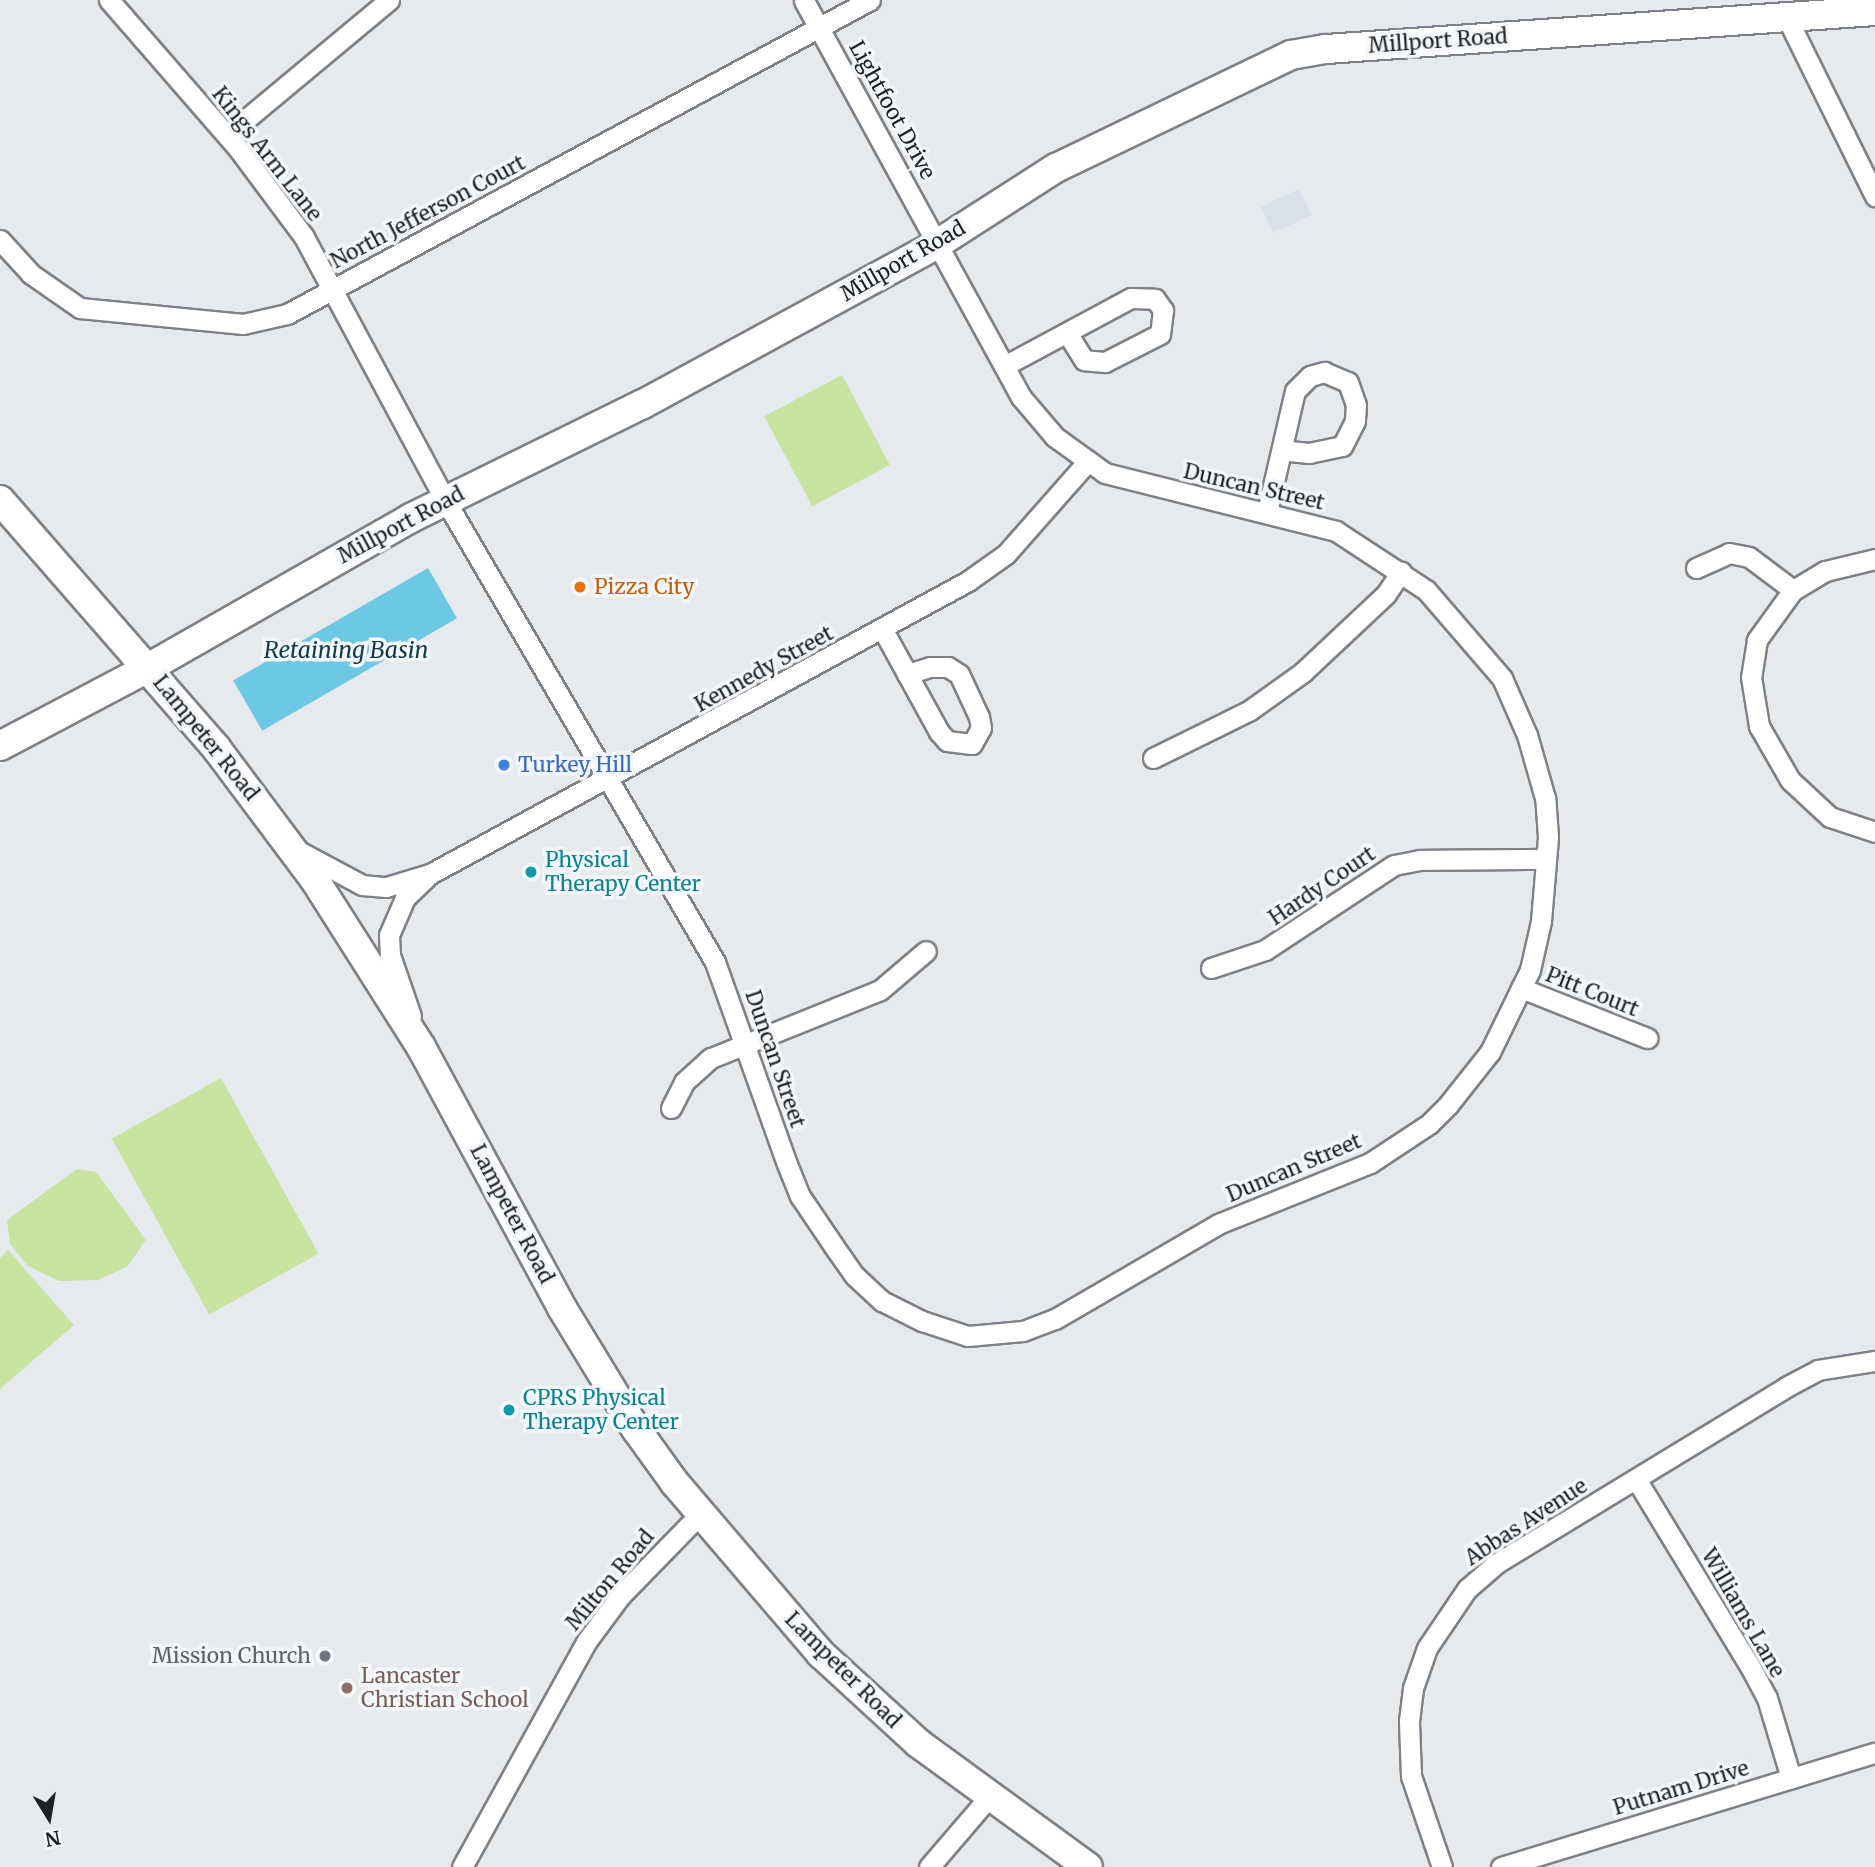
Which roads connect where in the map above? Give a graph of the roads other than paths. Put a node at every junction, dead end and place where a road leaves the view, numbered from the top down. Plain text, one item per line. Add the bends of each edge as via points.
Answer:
1 (109, 0) edge
2 (389, 0) edge
3 (804, 0) edge
4 (870, 0) edge
5 (1875, 11) edge
6 (1787, 18) junction
7 (820, 27) junction
8 (227, 135) junction
9 (1875, 196) edge
10 (0, 240) edge
11 (939, 243) junction
12 (332, 290) junction
13 (1067, 333) junction
14 (1004, 366) junction
15 (1282, 450) junction
16 (1088, 461) junction
17 (0, 500) edge
18 (445, 500) junction
19 (1267, 512) junction
20 (1875, 559) edge
21 (1696, 568) dead end
22 (1401, 572) junction
23 (1793, 590) junction
24 (883, 629) junction
25 (148, 668) junction
26 (907, 674) dead end
27 (0, 746) edge
28 (1153, 758) dead end
29 (609, 780) junction
30 (1875, 832) edge
31 (291, 847) junction
32 (1546, 859) junction
33 (430, 874) junction
34 (926, 951) dead end
35 (1210, 968) dead end
36 (1521, 988) junction
37 (1647, 1038) dead end
38 (748, 1045) junction
39 (421, 1047) junction
40 (671, 1108) dead end
41 (1875, 1361) edge
42 (1636, 1479) junction
43 (700, 1514) junction
44 (1875, 1753) edge
45 (1791, 1778) junction
46 (989, 1797) junction
47 (462, 1867) edge
48 (929, 1867) edge
49 (1088, 1867) edge
50 (1443, 1867) edge
51 (1501, 1867) edge

1 - 8 street, Kings Arm Lane
2 - 8 street
3 - 7 street, Lightfoot Drive
4 - 7 street, North Jefferson Court
5 - 6 main road, Millport Road
6 - 9 street
6 - 11 main road, Millport Road via 1291,55 1056,169
7 - 11 street, Lightfoot Drive
7 - 12 street, North Jefferson Court
8 - 12 street, Kings Arm Lane via 274,193
10 - 12 street, North Jefferson Court via 68,303 100,313 243,324 287,314
11 - 14 street, Duncan Street
11 - 18 main road, Millport Road via 643,404
12 - 18 street, Kings Arm Lane
13 - 13 street via 1084,360 1105,362 1160,334 1163,310 1155,299 1131,298
13 - 14 street
14 - 16 street, Duncan Street via 1055,437
15 - 15 street via 1308,453 1342,446 1355,421 1356,405 1348,382 1324,372 1310,376 1295,391
15 - 19 street
16 - 19 street, Duncan Street via 1105,473 1135,482
16 - 24 street, Kennedy Street via 1006,554
17 - 25 main road, Lampeter Road
18 - 25 main road, Millport Road
18 - 29 street, Duncan Street
19 - 22 street, Duncan Street via 1336,531
20 - 23 street via 1825,571
21 - 23 street via 1729,553 1749,557
22 - 28 street via 1386,594 1303,672 1250,710
22 - 32 street, Duncan Street via 1441,602 1502,678 1527,735 1545,798
23 - 30 street via 1770,616 1754,651 1751,694 1759,726 1780,766 1816,807 1847,825
24 - 26 street
24 - 29 street, Kennedy Street
25 - 27 main road, Millport Road
25 - 31 main road, Lampeter Road
29 - 33 street, Kennedy Street
29 - 38 street, Duncan Street via 715,962
31 - 33 street, Kennedy Street via 362,885 386,887
31 - 39 main road, Lampeter Road
32 - 35 street, Hardy Court via 1419,860 1394,865 1265,950
32 - 36 street, Duncan Street via 1541,921
33 - 39 street, Kennedy Street via 405,898 389,935 390,955
34 - 38 street via 880,990
36 - 37 street, Pitt Court
36 - 38 street, Duncan Street via 1490,1052 1448,1105 1370,1163 1218,1224 1055,1319 1001,1334 968,1336 933,1326 882,1300 855,1276 800,1196
38 - 40 street via 697,1067
39 - 43 main road, Lampeter Road via 562,1308 636,1429
41 - 42 street, Abbas Avenue via 1818,1370
42 - 45 street, Williams Lane via 1767,1698
42 - 50 street, Abbas Avenue via 1481,1575 1452,1607 1427,1648 1413,1688 1408,1749 1417,1802
43 - 46 main road, Lampeter Road via 821,1654 918,1743
43 - 47 street, Milton Road via 621,1595 586,1642
44 - 45 street, Putnam Drive
45 - 51 street, Putnam Drive
46 - 48 street
46 - 49 main road, Lampeter Road

